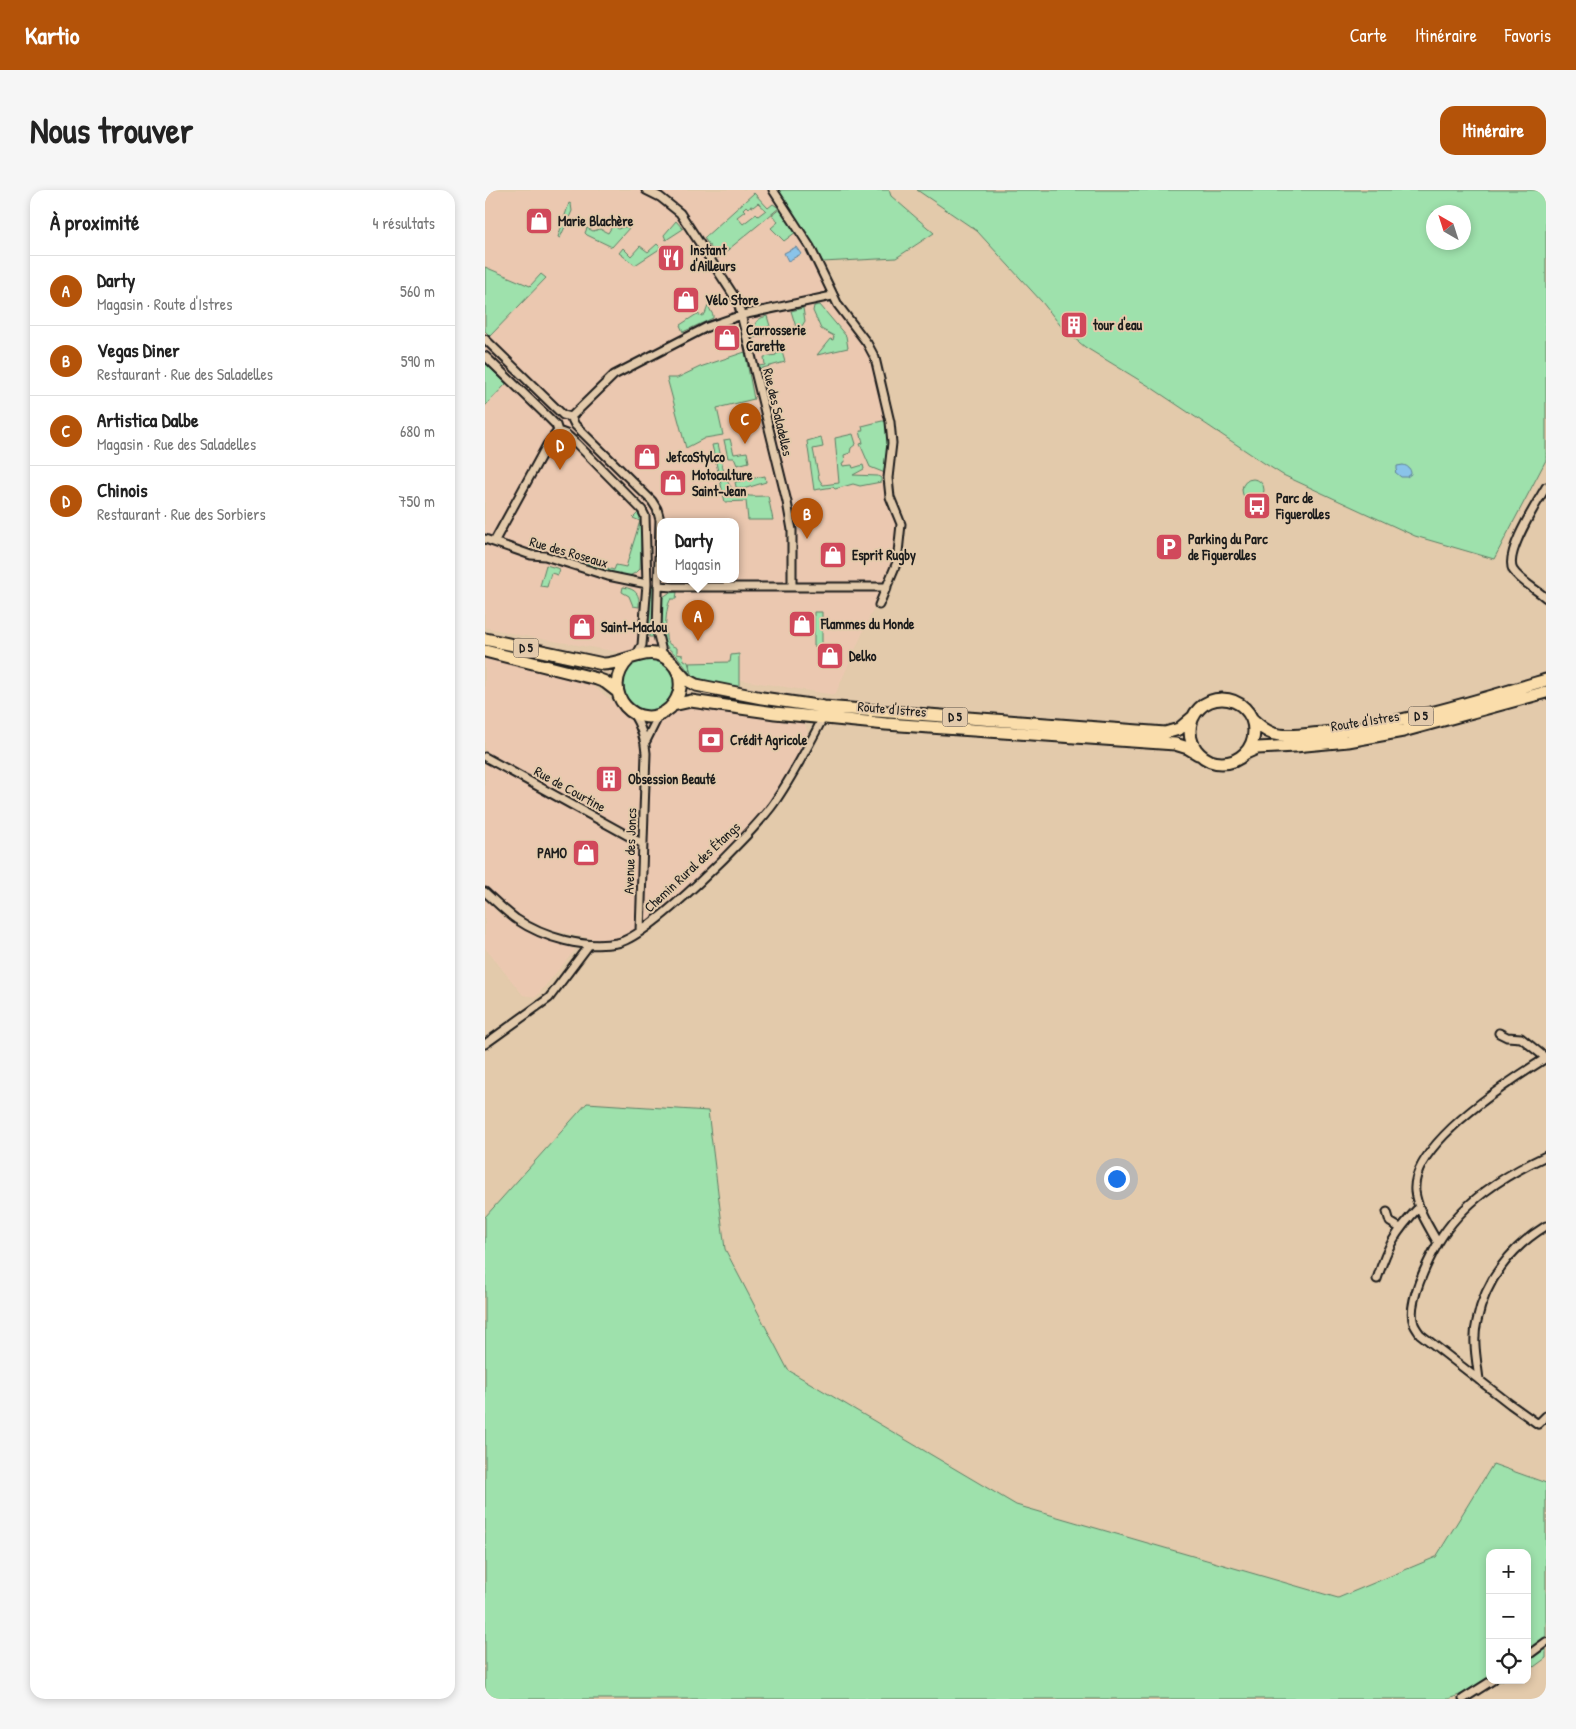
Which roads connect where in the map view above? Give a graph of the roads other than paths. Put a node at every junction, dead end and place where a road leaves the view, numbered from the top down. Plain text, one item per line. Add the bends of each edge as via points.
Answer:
1 (646, 190) edge
2 (773, 190) edge
3 (832, 296) junction
4 (743, 315) junction
5 (485, 339) edge
6 (485, 356) edge
7 (563, 415) junction
8 (571, 417) junction
9 (575, 425) junction
10 (557, 428) junction
11 (566, 434) junction
12 (1546, 487) edge
13 (659, 518) edge
14 (485, 539) edge
15 (494, 542) junction
16 (658, 583) edge
17 (647, 584) junction
18 (658, 586) junction
19 (792, 586) junction
20 (887, 586) junction
21 (1546, 598) edge
22 (879, 605) dead end
23 (485, 639) edge
24 (485, 651) edge
25 (663, 656) junction
26 (633, 657) junction
27 (677, 670) junction
28 (1546, 680) edge
29 (617, 692) junction
30 (1546, 692) edge
31 (673, 705) junction
32 (633, 713) junction
33 (659, 715) junction
34 (823, 718) junction
35 (1192, 718) junction
36 (1252, 719) junction
37 (646, 742) junction
38 (1245, 753) junction
39 (1198, 754) junction
40 (485, 757) edge
41 (643, 844) junction
42 (485, 892) edge
43 (640, 931) junction
44 (589, 946) junction
45 (1499, 1033) dead end
46 (485, 1044) edge
47 (1546, 1058) edge
48 (1546, 1156) edge
49 (1419, 1207) junction
50 (1387, 1212) dead end
51 (1546, 1226) edge
52 (1400, 1228) junction
53 (1438, 1243) junction
54 (1377, 1279) dead end
55 (1479, 1380) junction
56 (1546, 1416) edge
57 (1546, 1642) edge
58 (1531, 1653) edge
59 (1487, 1684) edge
60 (1463, 1699) edge

1 - 4 street, Rue des Saladelles via 680,213 738,302
2 - 3 street via 810,247
3 - 4 street
3 - 20 street via 875,358 890,422 892,444 888,484 901,524 897,562
4 - 8 street via 707,327 614,375
4 - 19 street, Rue des Saladelles via 792,530
5 - 7 street
6 - 10 street
7 - 8 street
7 - 10 street via 559,417
8 - 9 street
9 - 11 street
9 - 13 street via 652,501
10 - 11 street
10 - 15 street
11 - 17 street via 642,510 645,516
12 - 21 street via 1517,542 1511,562 1517,574
14 - 15 street, Rue des Roseaux
15 - 17 street, Rue des Roseaux via 531,555
16 - 18 street
17 - 26 street via 642,645
18 - 19 street
18 - 25 street via 657,631
19 - 20 street
20 - 22 street
23 - 26 main road, D 5 via 603,664
24 - 29 main road, D 5 via 597,678
25 - 26 main road via 646,652
25 - 27 main road
26 - 29 main road via 618,674
27 - 31 main road via 680,692
27 - 35 main road, Route d'Istres / D 5 via 695,685 824,707 1165,733 1179,730
28 - 36 main road, Route d'Istres / D 5 via 1402,721 1343,731 1292,736 1274,734
29 - 32 main road via 626,708
30 - 38 main road, Route d'Istres / D 5 via 1403,731 1348,741 1257,748
31 - 33 main road
31 - 34 main road, Route d'Istres / D 5 via 691,701
32 - 33 main road
32 - 37 street, Avenue des Joncs
33 - 37 street, Avenue des Joncs
34 - 39 main road, Route d'Istres / D 5 via 1175,744
34 - 43 street, Chemin Rural des Étangs via 774,804 737,846 672,907
35 - 36 main road via 1204,704 1225,699 1236,702
35 - 39 main road via 1191,744
36 - 38 main road via 1253,737
37 - 41 street, Avenue des Joncs
38 - 39 main road via 1237,760 1217,764
40 - 41 street, Rue de Courtine
41 - 43 street, Avenue des Joncs
42 - 44 street via 503,909 543,934
43 - 44 street, Chemin Rural des Étangs via 619,943
44 - 46 street via 549,998
45 - 47 street via 1521,1038
47 - 49 street via 1493,1093 1447,1132 1420,1168 1415,1191
48 - 53 street via 1518,1169 1479,1196 1449,1225
49 - 52 street
49 - 53 street
50 - 52 street via 1390,1222
51 - 55 street via 1514,1251 1497,1271 1486,1294 1476,1322
52 - 54 street via 1386,1252
53 - 55 street via 1416,1293 1413,1324 1420,1334
55 - 56 street via 1538,1424
57 - 58 street
59 - 60 street

